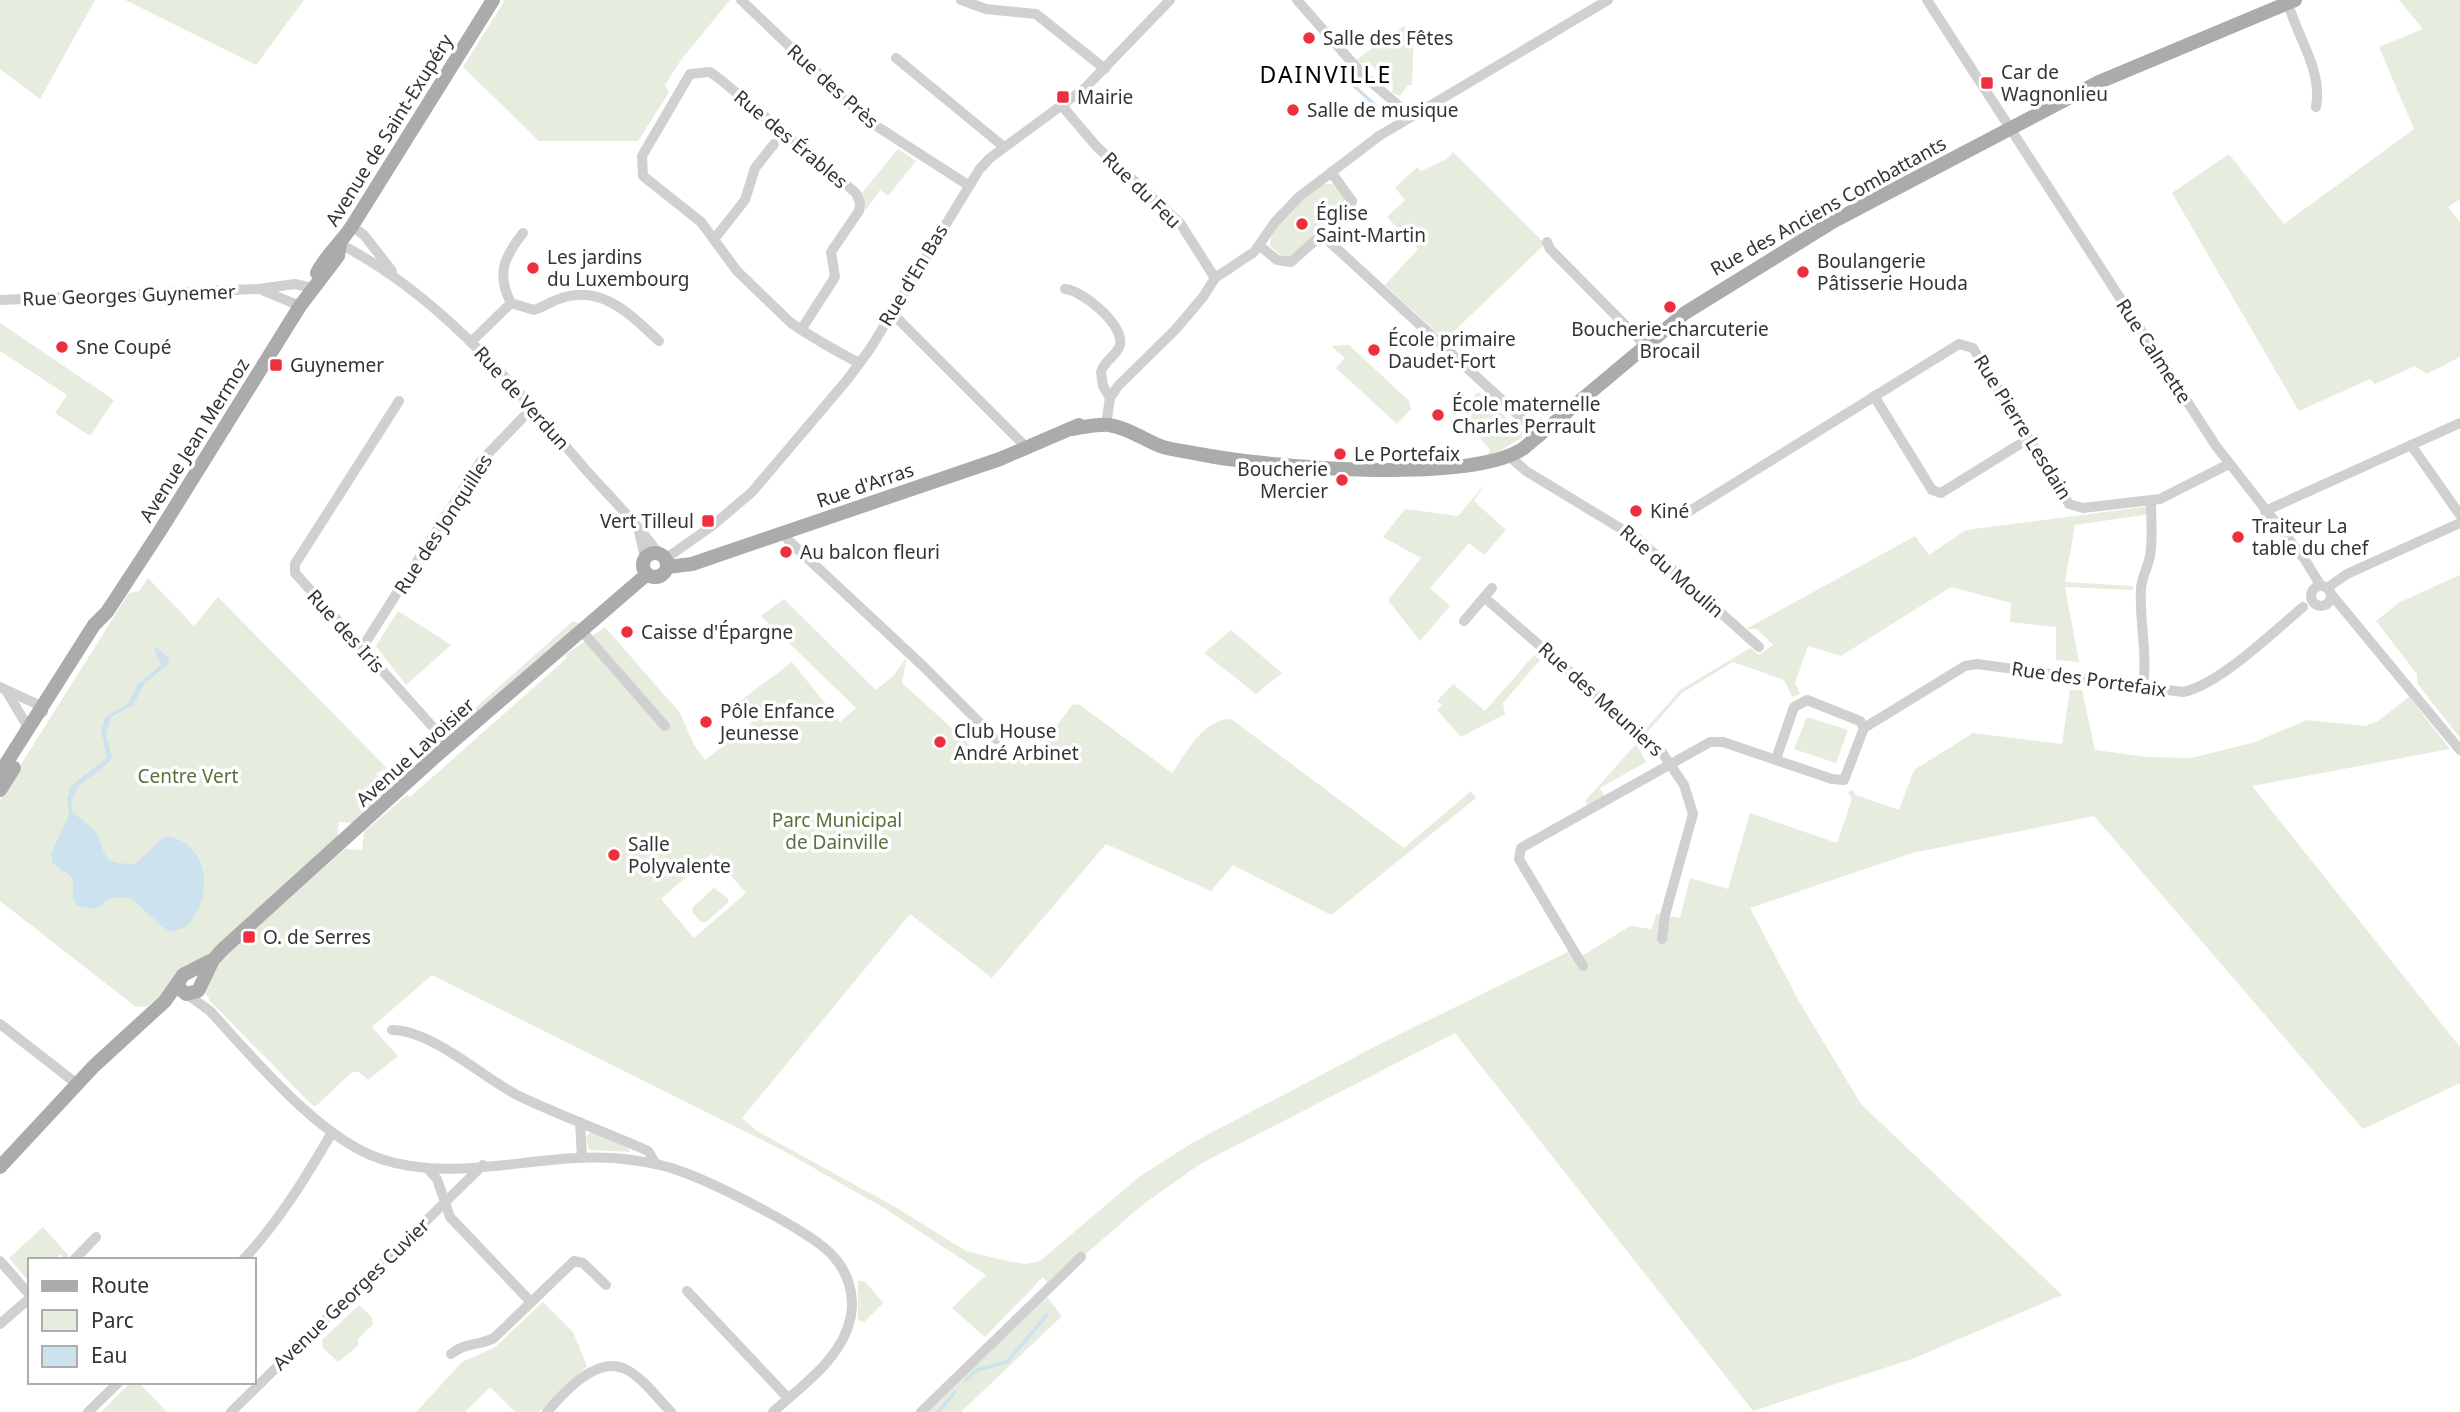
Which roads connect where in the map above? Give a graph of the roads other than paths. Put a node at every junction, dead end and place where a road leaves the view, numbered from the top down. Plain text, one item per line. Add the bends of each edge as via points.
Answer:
1 (493, 0) edge
2 (741, 0) edge
3 (961, 0) edge
4 (1170, 0) edge
5 (1297, 0) edge
6 (1608, 0) edge
7 (1927, 0) edge
8 (2292, 1) edge
9 (1027, 6) edge
10 (896, 58) dead end
11 (1105, 69) junction
12 (1063, 107) junction
13 (2316, 107) dead end
14 (1412, 117) junction
15 (2008, 128) junction
16 (774, 144) dead end
17 (1004, 147) junction
18 (1331, 172) junction
19 (968, 184) junction
20 (352, 226) junction
21 (523, 233) dead end
22 (1322, 235) junction
23 (715, 238) junction
24 (1547, 242) dead end
25 (340, 244) junction
26 (1260, 246) junction
27 (396, 276) junction
28 (1215, 278) junction
29 (313, 288) junction
30 (258, 289) junction
31 (1065, 289) dead end
32 (0, 300) edge
33 (511, 303) junction
34 (300, 306) junction
35 (891, 312) junction
36 (801, 330) junction
37 (659, 341) dead end
38 (471, 342) junction
39 (1646, 345) junction
40 (859, 363) junction
41 (1874, 396) junction
42 (1110, 398) junction
43 (399, 401) dead end
44 (533, 407) junction
45 (1106, 421) junction
46 (2460, 423) edge
47 (1540, 435) junction
48 (2028, 439) junction
49 (2411, 445) junction
50 (1027, 448) junction
51 (1510, 457) junction
52 (2229, 464) junction
53 (2151, 501) junction
54 (2265, 511) junction
55 (1688, 512) dead end
56 (2460, 515) edge
57 (2460, 523) edge
58 (785, 533) junction
59 (659, 560) junction
60 (646, 575) junction
61 (2318, 597) junction
62 (107, 612) junction
63 (1464, 621) dead end
64 (581, 630) junction
65 (1759, 647) dead end
66 (362, 648) junction
67 (2143, 687) junction
68 (3, 689) edge
69 (41, 706) junction
70 (665, 726) dead end
71 (1864, 728) junction
72 (996, 739) dead end
73 (26, 740) junction
74 (449, 745) junction
75 (2460, 750) edge
76 (1776, 759) junction
77 (1671, 763) junction
78 (0, 773) edge
79 (0, 790) edge
80 (1662, 939) dead end
81 (1583, 966) dead end
82 (190, 986) junction
83 (0, 1024) edge
84 (392, 1030) dead end
85 (77, 1084) junction
86 (580, 1122) junction
87 (331, 1134) junction
88 (582, 1158) junction
89 (656, 1164) junction
90 (483, 1165) junction
91 (0, 1167) edge
92 (429, 1169) junction
93 (443, 1205) junction
94 (96, 1237) dead end
95 (1081, 1257) dead end
96 (76, 1258) edge
97 (245, 1258) edge
98 (0, 1261) edge
99 (607, 1285) dead end
100 (687, 1291) dead end
101 (28, 1295) edge
102 (28, 1299) edge
103 (530, 1301) junction
104 (0, 1324) edge
105 (451, 1354) dead end
106 (117, 1384) edge
107 (788, 1398) junction
108 (88, 1412) edge
109 (230, 1412) edge
110 (547, 1412) edge
111 (671, 1412) edge
112 (773, 1412) edge
113 (921, 1412) edge

1 - 20 main road, Avenue de Saint-Exupéry
2 - 19 street, Rue des Près via 867,120
3 - 9 street via 986,9
4 - 11 street, Rue d'En Bas
5 - 14 street via 1364,76
6 - 14 street
7 - 15 street, Rue Calmette
8 - 13 street via 2316,76
8 - 15 main road, Rue des Anciens Combattants via 2099,82
9 - 11 street
10 - 17 street
11 - 12 street, Rue d'En Bas
12 - 17 street, Rue d'En Bas
12 - 28 street, Rue du Feu via 1097,147 1180,223
14 - 18 street
15 - 39 main road, Rue des Anciens Combattants via 1765,261 1713,293
15 - 52 street, Rue Calmette
16 - 23 street via 755,168 745,200
17 - 19 street, Rue d'En Bas
18 - 22 street via 1352,201
18 - 26 street via 1285,211
19 - 35 street, Rue d'En Bas
20 - 25 main road, Avenue de Saint-Exupéry
20 - 27 street
21 - 33 street via 502,270 503,288
22 - 26 street via 1291,262 1277,260
22 - 47 street
23 - 36 street via 737,271
23 - 36 street, Rue des Érables via 684,207 647,181 641,169 646,149 673,101 690,74 700,72 710,72 721,80 856,193 860,203 831,252 835,277
24 - 39 street
25 - 27 street
25 - 29 main road, Avenue de Saint-Exupéry via 328,254
26 - 28 street
27 - 38 street, Rue de Verdun
28 - 42 street via 1176,329
29 - 30 street, Rue Georges Guynemer via 295,284
29 - 34 main road, Avenue Jean Mermoz
30 - 32 street, Rue Georges Guynemer
30 - 34 street
31 - 42 street via 1080,291 1118,331 1120,345 1101,372
33 - 37 street via 534,310 568,297 605,298 626,310
33 - 38 street
34 - 62 main road, Avenue Jean Mermoz
35 - 40 street, Rue d'En Bas
35 - 50 street
36 - 40 street
38 - 44 street, Rue de Verdun
39 - 47 main road, Rue des Anciens Combattants
40 - 59 street, Rue d'En Bas via 751,492 712,526
41 - 48 street, Rue Pierre Lesdain via 1959,344 1973,348
41 - 48 street via 1932,490 1941,493
41 - 55 street, Rue Pierre Lesdain
42 - 45 street
43 - 66 street, Rue des Iris via 294,569 296,577
44 - 59 street, Rue de Verdun
44 - 66 street, Rue des Jonquilles via 481,461
45 - 50 main road, Rue d'Arras via 1090,420
45 - 51 main road, Rue des Anciens Combattants via 1141,429 1176,449 1241,461 1403,469 1469,467
46 - 49 street
47 - 51 main road, Rue des Anciens Combattants
48 - 53 street, Rue Pierre Lesdain via 2073,506
49 - 54 street
49 - 56 street
50 - 58 main road, Rue d'Arras
51 - 65 street, Rue du Moulin via 1638,539
52 - 53 street, Rue Pierre Lesdain
52 - 54 street, Rue Calmette
53 - 67 street via 2150,557 2141,588
54 - 61 street, Rue Calmette via 2308,568
57 - 61 street, Rue des Portefaix via 2347,574
58 - 59 main road, Rue d'Arras via 692,564
58 - 72 street
59 - 60 main road via 643,568
59 - 60 main road, Rue d'Arras via 659,577
60 - 64 main road, Avenue Lavoisier
61 - 67 street, Rue des Portefaix via 2199,689 2183,692
61 - 75 street via 2345,611
62 - 69 main road, Avenue Jean Mermoz
62 - 73 main road, Avenue Jean Mermoz via 102,629
63 - 77 street, Rue des Meuniers via 1489,593
64 - 70 street
64 - 74 main road, Avenue Lavoisier
66 - 74 street, Rue des Iris
67 - 71 street, Rue des Portefaix via 1971,664
68 - 69 street
68 - 73 street via 26,724
69 - 73 main road, Avenue Jean Mermoz
71 - 76 street via 1844,780
71 - 76 street via 1860,721 1800,701
73 - 78 main road, Avenue Jean Mermoz
73 - 79 main road, Avenue Jean Mermoz
74 - 82 main road, Avenue Lavoisier
76 - 77 street via 1710,742
77 - 80 street, Rue des Meuniers via 1690,798 1693,814
77 - 81 street via 1521,848 1520,859
82 - 85 main road, Avenue Lavoisier via 165,1001
82 - 87 street
83 - 85 street
84 - 86 street via 423,1038 496,1084
85 - 91 main road, Avenue Lavoisier
86 - 88 street
86 - 89 street via 648,1151
87 - 92 street via 380,1159
87 - 97 street via 300,1188
88 - 89 street
88 - 90 street
89 - 107 street via 693,1177 817,1242 842,1268 852,1302 849,1324 837,1349
90 - 92 street
90 - 93 street
92 - 93 street, Avenue Georges Cuvier
93 - 103 street
93 - 109 street, Avenue Georges Cuvier
94 - 96 street
95 - 113 street
98 - 101 street
99 - 103 street via 583,1263 574,1261
100 - 107 street
102 - 104 street
103 - 105 street via 494,1338 461,1346
106 - 108 street
107 - 112 street
110 - 111 street via 580,1380 609,1366 637,1377

